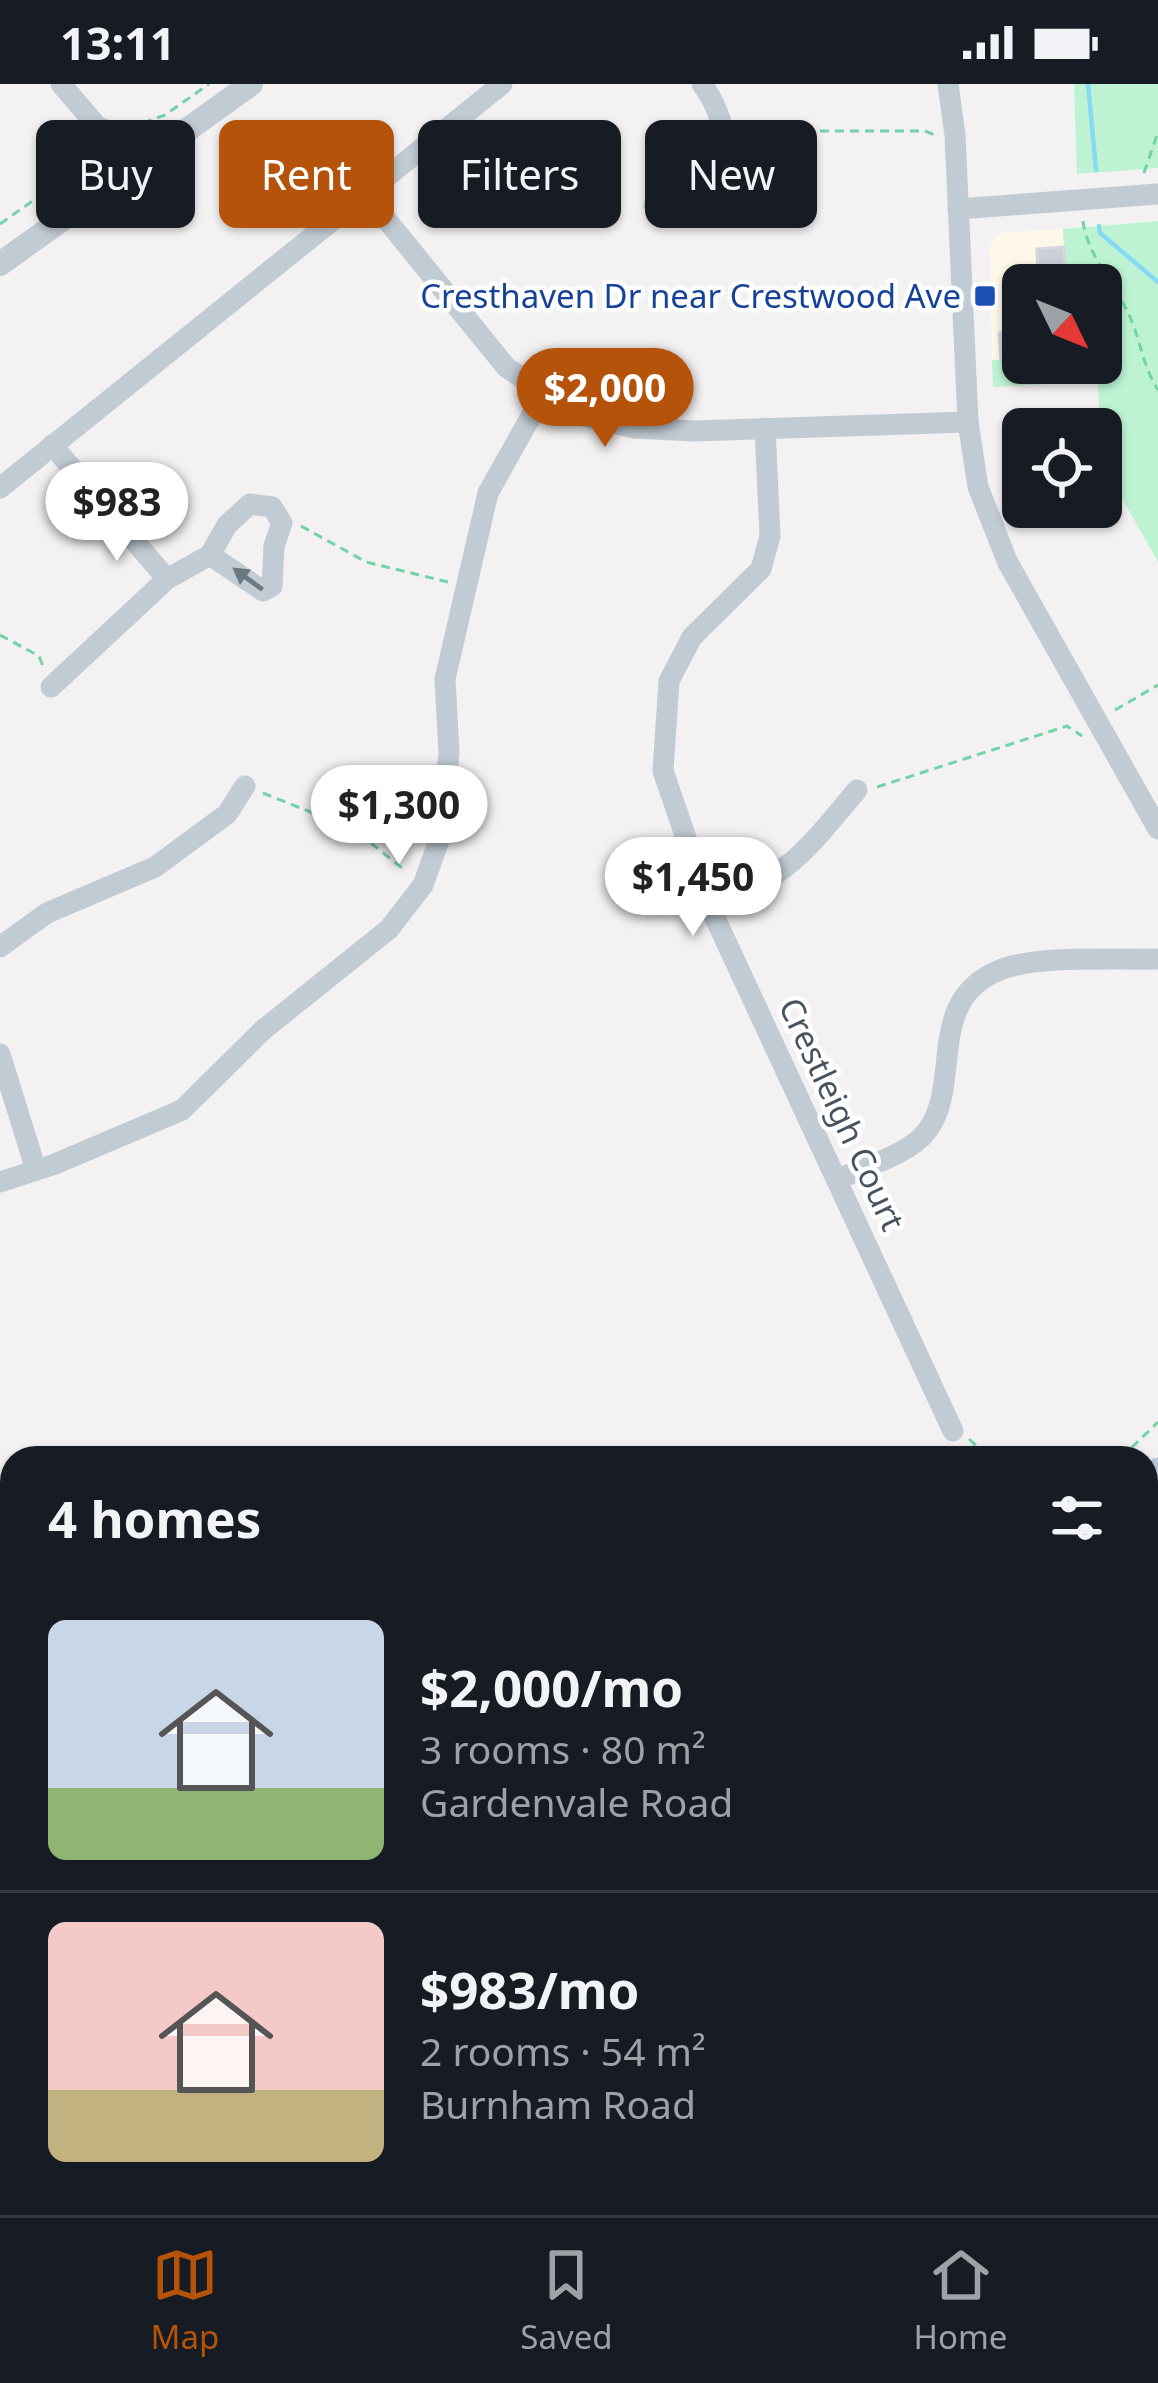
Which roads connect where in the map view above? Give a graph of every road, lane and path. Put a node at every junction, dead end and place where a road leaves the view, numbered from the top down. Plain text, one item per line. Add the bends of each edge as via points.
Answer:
1 (61, 84) edge
2 (251, 84) edge
3 (502, 84) edge
4 (702, 84) edge
5 (948, 84) edge
6 (92, 120) edge
7 (722, 120) edge
8 (195, 124) edge
9 (817, 131) edge
10 (1158, 132) edge
11 (939, 136) dead end
12 (394, 169) edge
13 (1144, 175) dead end
14 (1158, 194) edge
15 (958, 209) junction
16 (1083, 221) dead end
17 (48, 228) edge
18 (320, 228) edge
19 (393, 228) edge
20 (0, 264) edge
21 (1158, 390) edge
22 (544, 394) junction
23 (968, 422) junction
24 (765, 428) junction
25 (52, 445) junction
26 (0, 488) edge
27 (281, 523) junction
28 (210, 555) junction
29 (167, 579) junction
30 (466, 587) junction
31 (0, 635) edge
32 (1158, 685) edge
33 (51, 687) joint
34 (1115, 710) dead end
35 (1086, 734) dead end
36 (245, 786) joint
37 (857, 790) joint
38 (1158, 829) edge
39 (423, 885) junction
40 (709, 905) junction
41 (0, 947) edge
42 (1158, 959) edge
43 (0, 1054) edge
44 (36, 1170) junction
45 (837, 1180) junction
46 (0, 1182) edge
47 (1158, 1422) edge
48 (953, 1431) joint
49 (979, 1446) edge
50 (1133, 1446) edge

1 - 6 street
2 - 8 street
3 - 12 street
4 - 7 street
5 - 15 street
9 - 11 path
10 - 13 path
14 - 15 street
15 - 23 street
16 - 21 path via 1085,241 1132,321
17 - 20 street
18 - 25 street
19 - 22 street via 485,344
22 - 24 street via 634,428
22 - 30 street via 488,494
23 - 24 street
23 - 38 street via 995,537
24 - 40 street, Crestleigh Court via 770,536 761,569 692,637 669,681 663,771
25 - 26 street
25 - 29 street
27 - 28 street via 272,507 250,504
27 -> 28 street via 272,586 263,591
27 - 30 path via 366,562
28 - 29 street
29 - 33 street
30 - 39 street via 445,679 449,754 440,838
31 - 33 path via 39,656
32 - 34 path
35 - 37 path via 1067,725
36 - 39 path via 352,829
36 - 41 street via 227,814 155,867 47,913
37 - 40 street via 797,861 757,888
39 - 44 street via 389,929 262,1030 182,1110
40 - 45 street, Crestleigh Court
42 - 45 street via 1025,964 982,979 953,1018 929,1129
43 - 44 street
44 - 46 street
45 - 48 street, Crestleigh Court
47 - 50 path
48 - 49 path

